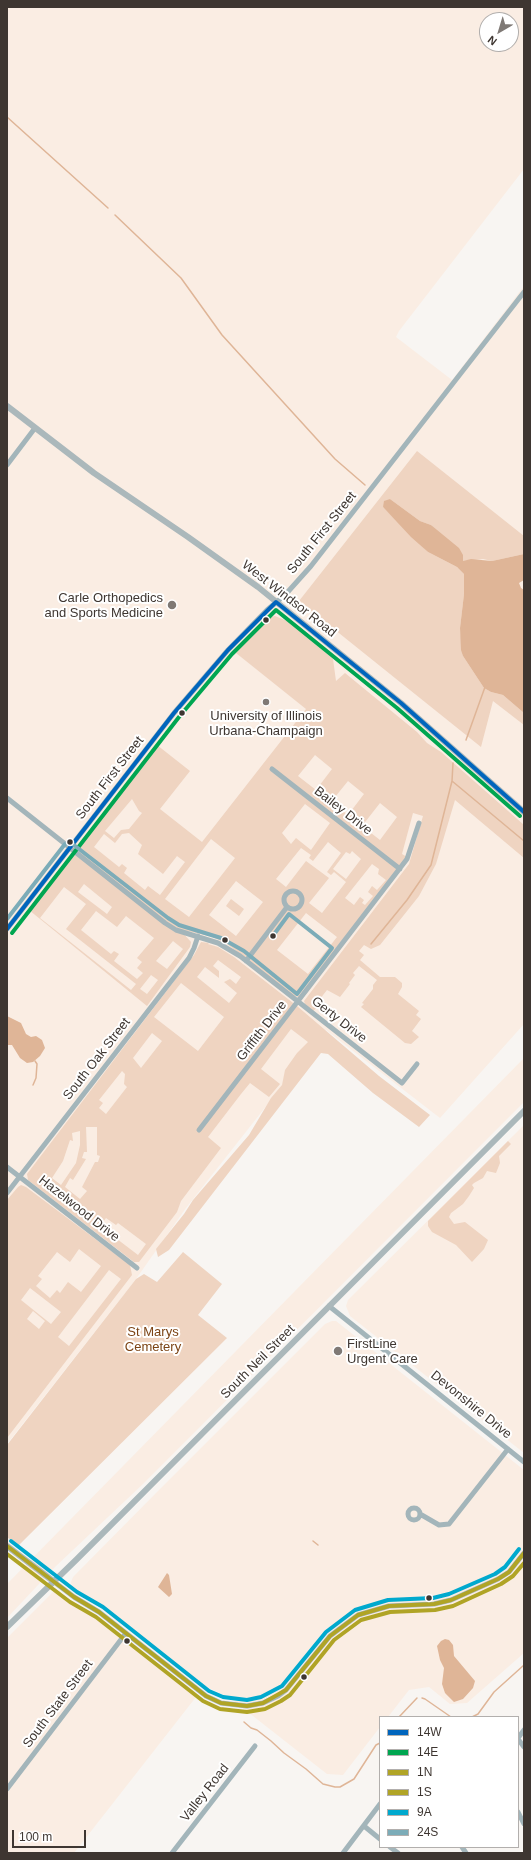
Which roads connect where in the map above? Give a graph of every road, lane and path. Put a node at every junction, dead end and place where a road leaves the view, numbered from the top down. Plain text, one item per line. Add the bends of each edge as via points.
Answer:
1 (524, 292) edge
2 (7, 406) edge
3 (35, 428) junction
4 (7, 465) edge
5 (276, 602) junction
6 (272, 770) dead end
7 (7, 798) edge
8 (524, 812) edge
9 (419, 823) dead end
10 (70, 848) junction
11 (400, 869) junction
12 (287, 907) dead end
13 (7, 929) edge
14 (198, 936) junction
15 (246, 961) junction
16 (298, 1002) junction
17 (417, 1064) dead end
18 (524, 1111) edge
19 (199, 1130) dead end
20 (7, 1167) edge
21 (20, 1177) junction
22 (7, 1193) edge
23 (137, 1268) dead end
24 (329, 1306) junction
25 (508, 1449) junction
26 (524, 1462) edge
27 (420, 1514) dead end
28 (7, 1546) edge
29 (524, 1553) edge
30 (53, 1581) junction
31 (7, 1626) edge
32 (126, 1633) junction
33 (255, 1746) dead end
34 (7, 1789) edge
35 (379, 1805) edge
36 (519, 1814) edge
37 (524, 1824) edge
38 (364, 1826) junction
39 (379, 1838) edge
40 (172, 1853) edge
41 (343, 1853) edge

1 - 5 street, South First Street via 326,548
2 - 3 main road, West Windsor Road
3 - 4 street
3 - 5 main road, West Windsor Road via 94,473 230,566
5 - 8 main road, West Windsor Road via 401,703
5 - 10 street, South First Street via 228,650 179,707
6 - 11 street, Bailey Drive
7 - 10 street, Gerty Drive
9 - 11 street, Griffith Drive via 408,859
10 - 13 street, South First Street
10 - 14 street, Gerty Drive via 165,923 176,930
11 - 16 street, Griffith Drive
12 - 15 street
14 - 15 street, Gerty Drive via 218,943
14 - 21 street, South Oak Street via 189,958
15 - 16 street, Gerty Drive
16 - 17 street, Gerty Drive via 402,1083
16 - 19 street, Griffith Drive
18 - 24 main road, South Neil Street
20 - 21 street, Hazelwood Drive
21 - 22 street, South Oak Street
21 - 23 street, Hazelwood Drive
24 - 25 street, Devonshire Drive
24 - 30 main road, South Neil Street via 100,1537
25 - 26 street, Devonshire Drive
25 - 27 street via 449,1524 439,1525
28 - 30 main road
29 - 32 street via 509,1572 451,1600 434,1604 389,1606 358,1615 330,1636 290,1687 263,1703 247,1706 229,1705 206,1696
30 - 31 main road, South Neil Street
30 - 32 street via 96,1609
32 - 34 street, South State Street
33 - 40 street, Valley Road
35 - 38 street
36 - 37 street
38 - 39 street
38 - 41 street

